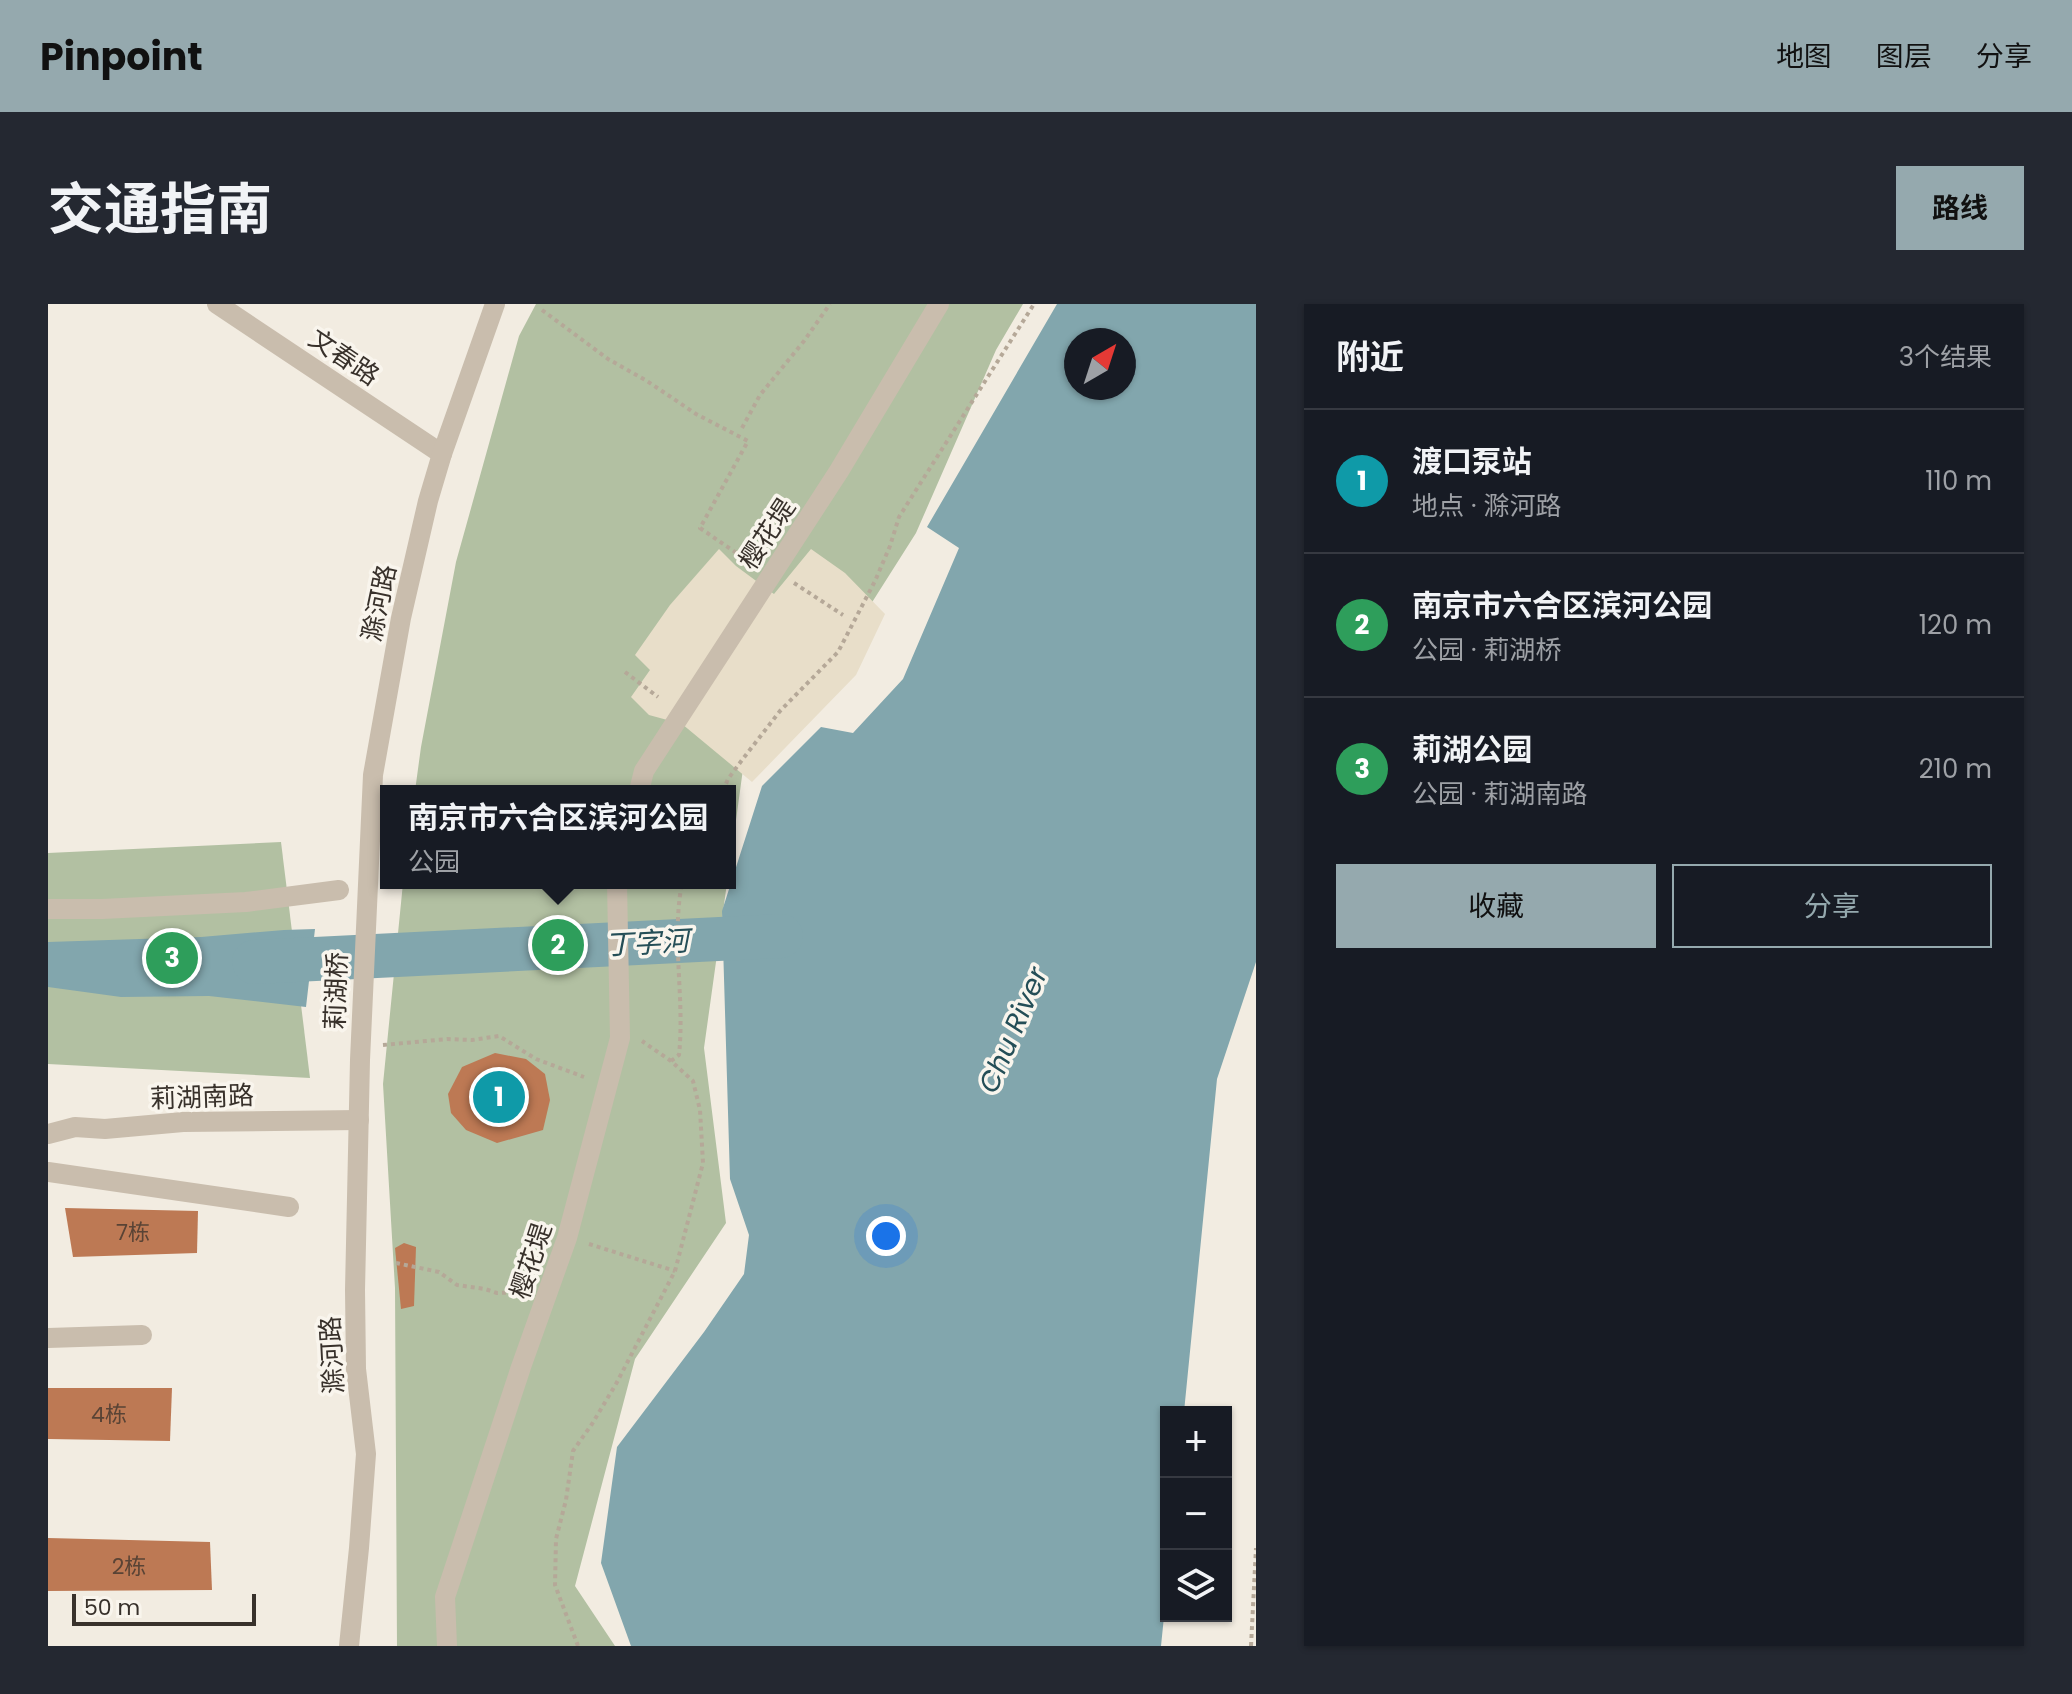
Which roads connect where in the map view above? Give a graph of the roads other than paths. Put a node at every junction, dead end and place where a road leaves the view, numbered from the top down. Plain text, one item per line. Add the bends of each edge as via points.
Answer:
1 (217, 304) edge
2 (495, 304) edge
3 (939, 304) edge
4 (442, 454) junction
5 (640, 785) edge
6 (617, 889) edge
7 (339, 890) dead end
8 (48, 909) edge
9 (365, 923) joint
10 (360, 1060) joint
11 (359, 1120) junction
12 (48, 1134) edge
13 (48, 1172) edge
14 (289, 1207) dead end
15 (142, 1335) dead end
16 (48, 1338) edge
17 (349, 1646) edge
18 (447, 1646) edge

1 - 4 street, 文春路
2 - 4 street, 滁河路
3 - 5 street, 樱花堤 via 839,471 644,771
4 - 9 street, 滁河路 via 401,618 373,775
6 - 18 street, 樱花堤 via 620,1038 567,1238 445,1597
7 - 8 street via 246,902
9 - 10 street, 莉湖桥
10 - 11 street, 滁河路
11 - 12 street, 莉湖南路 via 183,1122 75,1127
11 - 17 street, 滁河路 via 356,1369 366,1454
13 - 14 street
15 - 16 street

